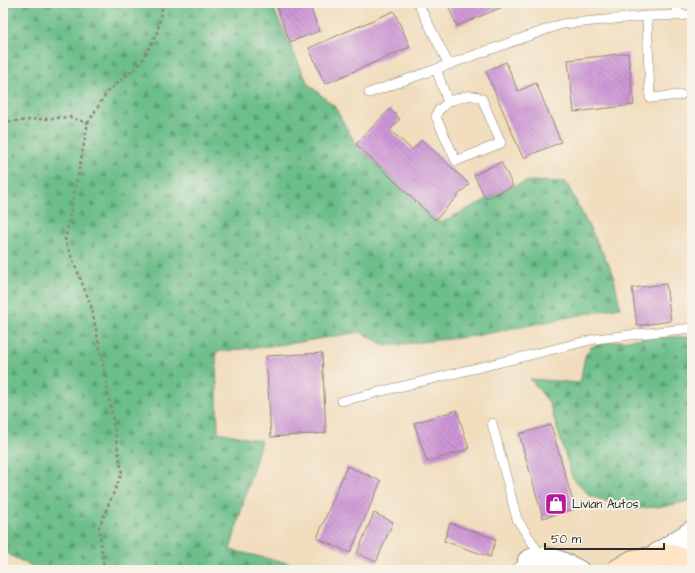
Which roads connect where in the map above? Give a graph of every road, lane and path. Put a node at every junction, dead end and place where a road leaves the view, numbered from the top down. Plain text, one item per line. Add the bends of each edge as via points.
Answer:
1 (162, 3) edge
2 (418, 3) edge
3 (673, 3) edge
4 (647, 16) junction
5 (681, 16) junction
6 (692, 16) edge
7 (449, 64) junction
8 (436, 69) junction
9 (369, 93) dead end
10 (681, 95) dead end
11 (448, 102) junction
12 (3, 122) edge
13 (88, 123) junction
14 (692, 328) edge
15 (342, 401) dead end
16 (492, 423) dead end
17 (692, 532) edge
18 (652, 558) junction
19 (528, 562) edge
20 (692, 562) edge
21 (104, 570) edge
22 (580, 570) edge
23 (618, 570) edge

1 - 13 path via 157,34 141,63 106,92
2 - 7 lane
3 - 5 lane
4 - 5 lane
4 - 7 lane via 562,24
4 - 10 lane via 650,98
5 - 6 lane
7 - 8 lane
8 - 9 lane
8 - 11 lane
11 - 11 lane via 438,111 436,117 456,161 501,143 482,99 466,95
12 - 13 path via 69,117
13 - 21 path via 65,241 91,305 122,473 99,527
14 - 15 lane via 595,339
16 - 19 lane
17 - 18 street
18 - 20 main road via 669,555
18 - 23 main road via 633,561
19 - 22 street via 560,559

